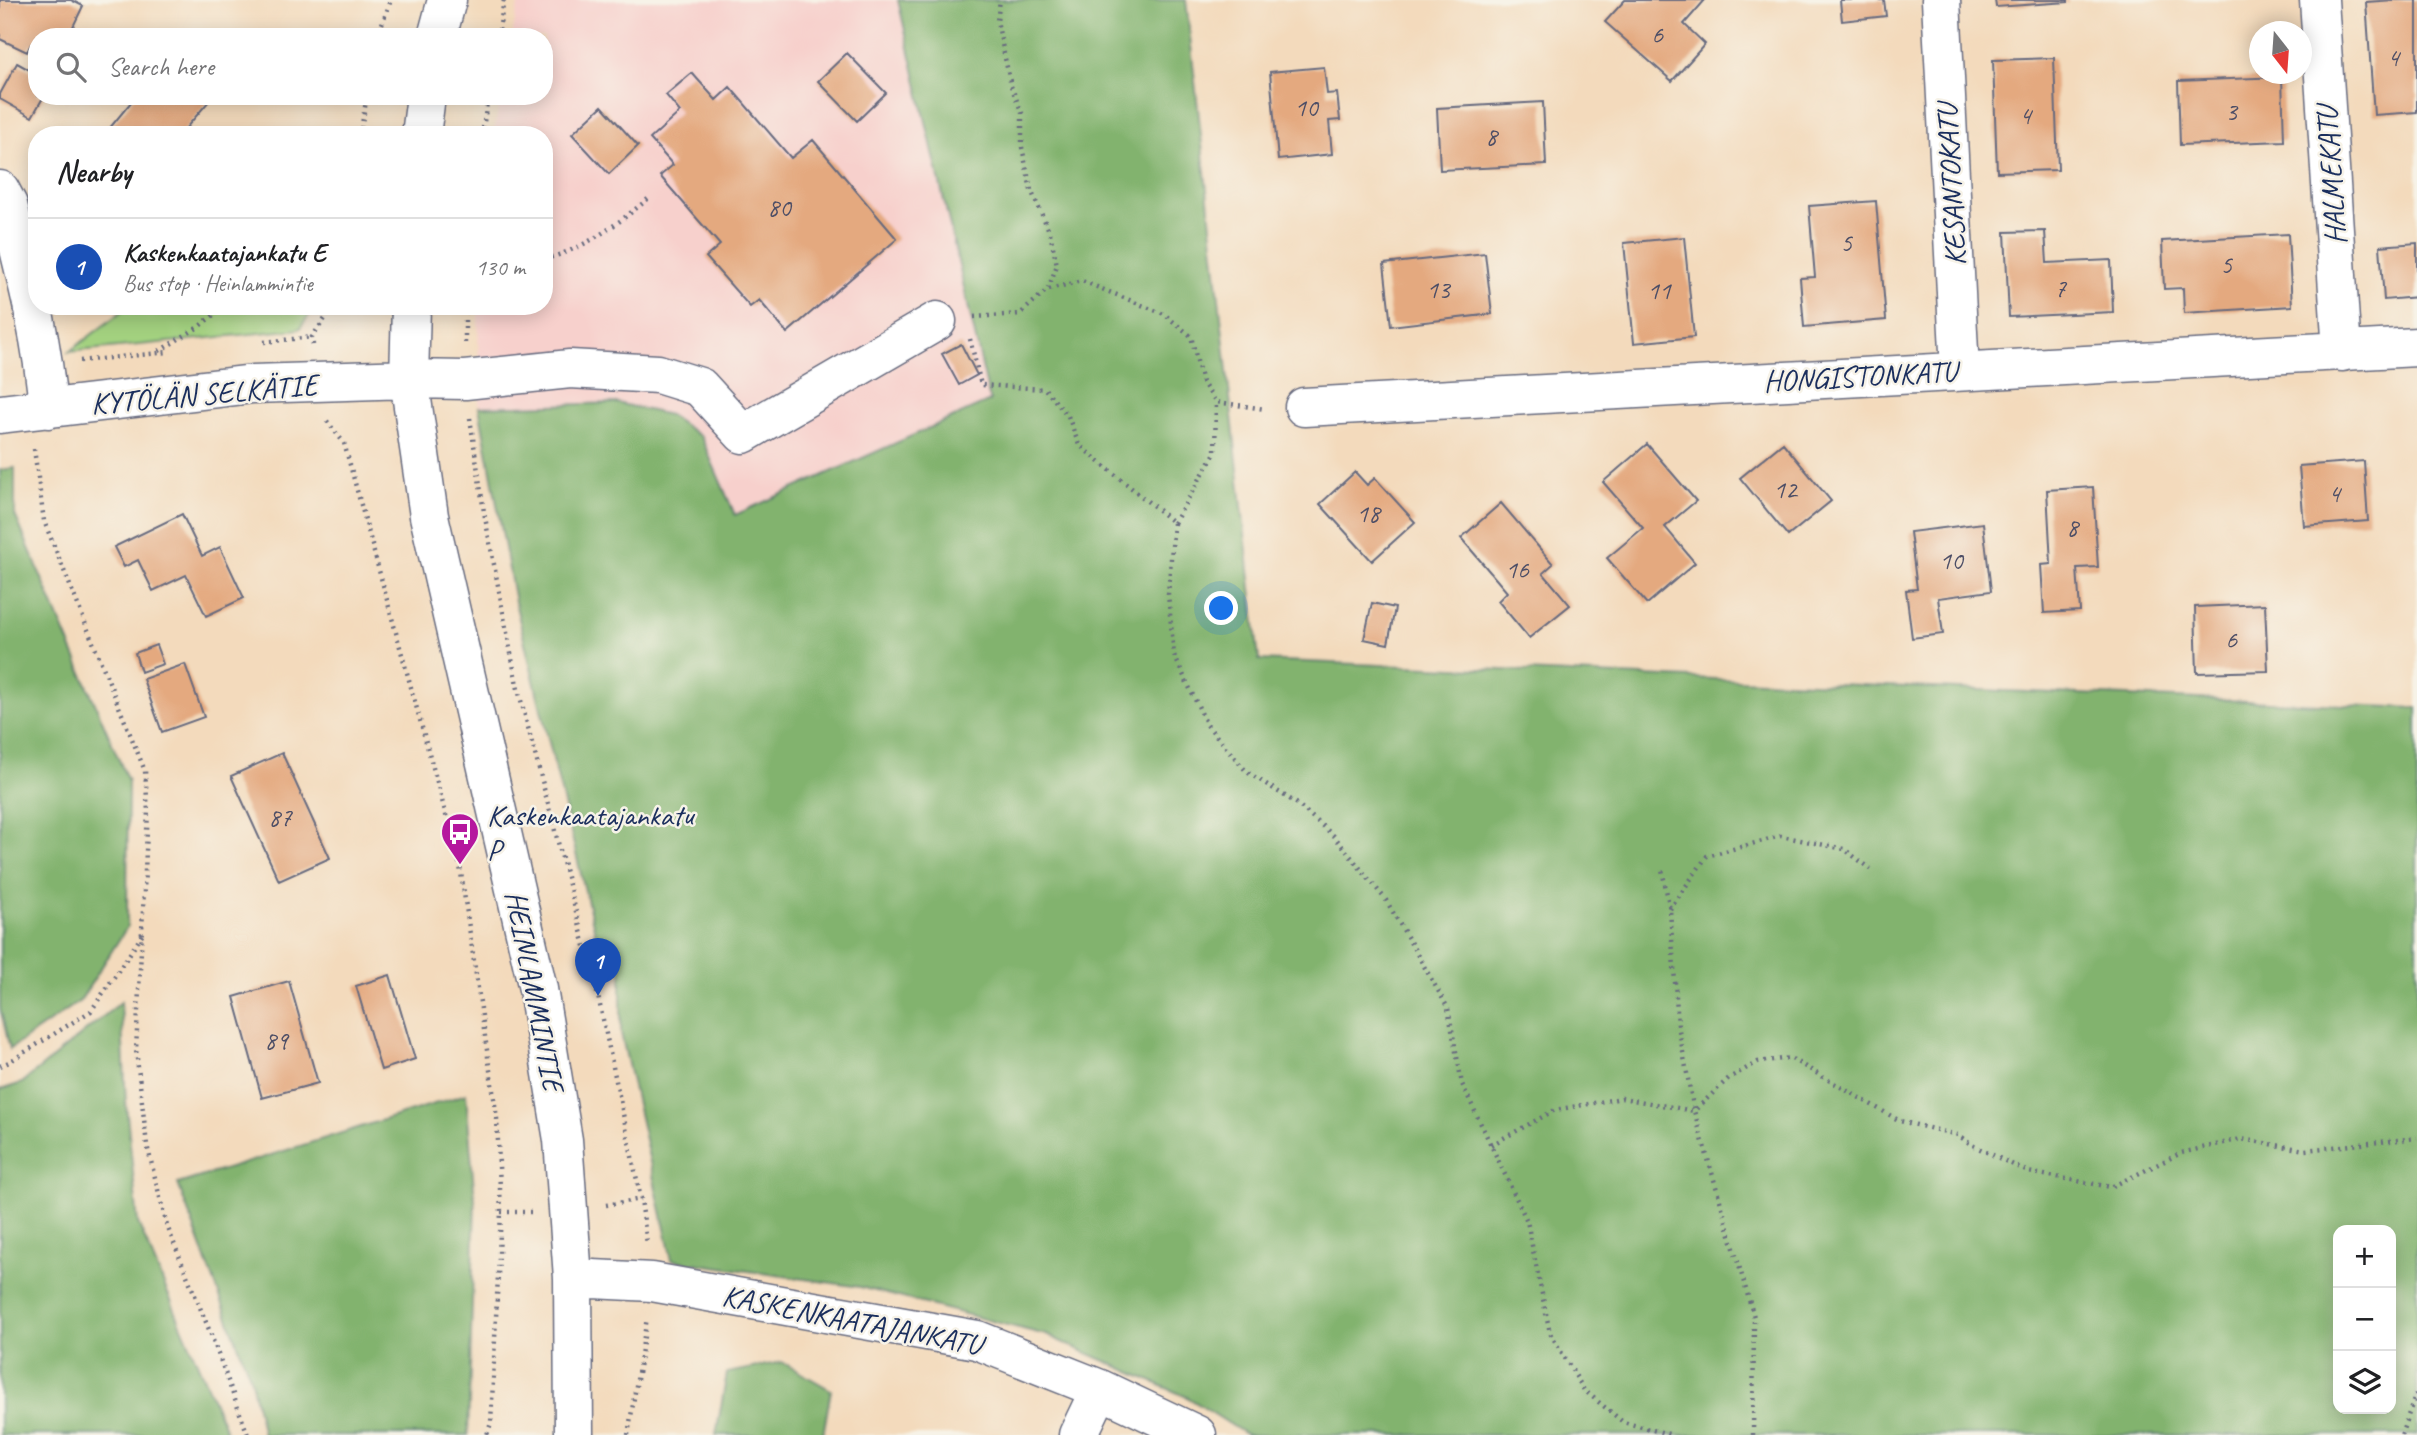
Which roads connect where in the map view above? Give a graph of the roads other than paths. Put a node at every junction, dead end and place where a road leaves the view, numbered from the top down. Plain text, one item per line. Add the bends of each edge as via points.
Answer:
1 (447, 0) edge
2 (1941, 0) edge
3 (2319, 0) edge
4 (439, 28) edge
5 (425, 105) edge
6 (422, 126) edge
7 (0, 190) edge
8 (28, 283) edge
9 (36, 315) edge
10 (411, 315) edge
11 (951, 319) road end
12 (2417, 347) edge
13 (2342, 352) junction
14 (1960, 371) junction
15 (408, 379) junction
16 (1304, 407) road end
17 (48, 409) junction
18 (0, 414) edge
19 (573, 1278) junction
20 (1100, 1389) junction
21 (574, 1435) edge
22 (1078, 1435) edge
23 (1197, 1435) edge

1 - 4 street
2 - 14 street, KESANTOKATU
3 - 13 street, HALMEKATU
5 - 6 street
7 - 8 street
9 - 17 street
10 - 15 street, HEINLAMMINTIE
11 - 15 street, KYTÖLÄN SELKÄTIE via 743,434 700,387 658,374 570,369 465,380
12 - 13 street, HONGISTONKATU
13 - 14 street, HONGISTONKATU
14 - 16 street, HONGISTONKATU
15 - 17 street, KYTÖLÄN SELKÄTIE via 253,384
15 - 19 street, HEINLAMMINTIE via 429,516 538,989 563,1140
17 - 18 street, KYTÖLÄN SELKÄTIE
19 - 20 street, KASKENKAATAJANKATU via 652,1282 977,1340
19 - 21 street, HEINLAMMINTIE
20 - 22 street
20 - 23 street, KASKENKAATAJANKATU

